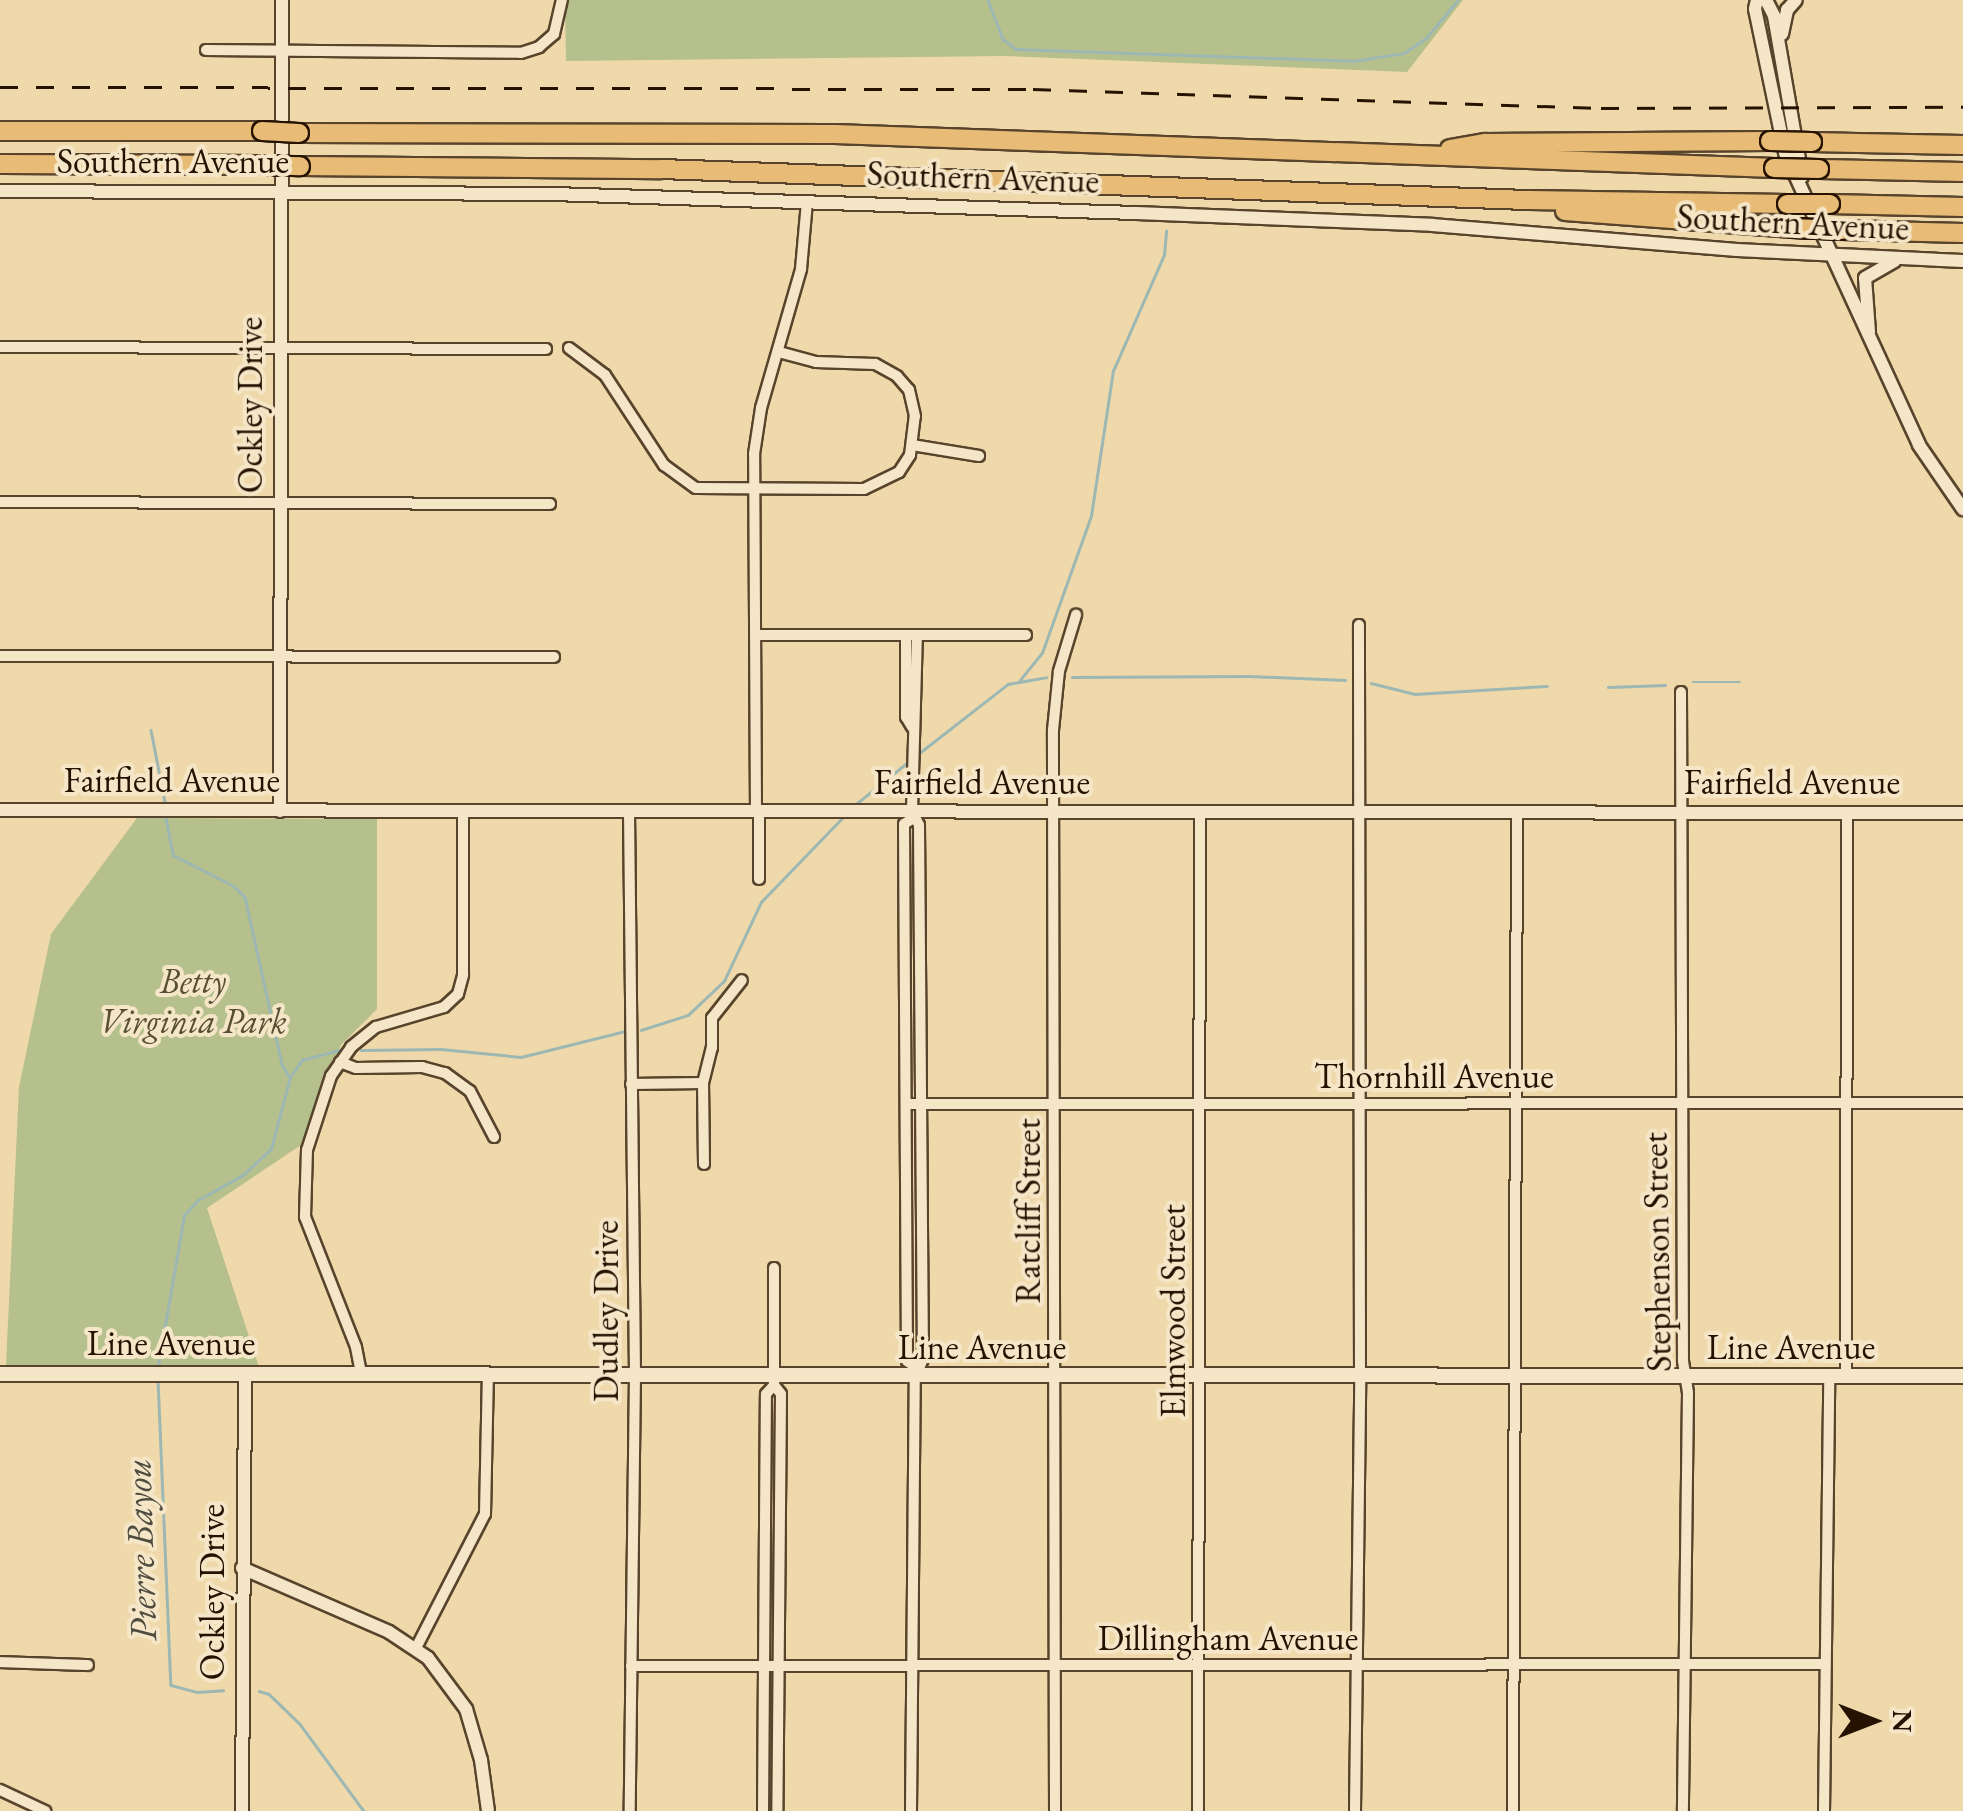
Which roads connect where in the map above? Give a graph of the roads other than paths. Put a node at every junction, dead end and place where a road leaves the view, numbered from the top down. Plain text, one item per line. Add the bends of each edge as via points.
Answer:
1 (282, 0) edge
2 (562, 0) edge
3 (1757, 0) edge
4 (1766, 0) edge
5 (1796, 0) edge
6 (206, 50) dead end
7 (282, 52) junction
8 (1782, 57) junction
9 (0, 131) edge
10 (1963, 145) edge
11 (1410, 155) junction
12 (0, 164) edge
13 (1963, 172) edge
14 (1802, 184) junction
15 (0, 190) edge
16 (281, 191) junction
17 (1381, 192) junction
18 (806, 202) junction
19 (1963, 207) edge
20 (1963, 233) edge
21 (1829, 256) junction
22 (1901, 259) junction
23 (1963, 261) edge
24 (1871, 344) junction
25 (0, 347) edge
26 (569, 348) dead end
27 (546, 349) dead end
28 (280, 350) junction
29 (778, 352) junction
30 (912, 445) junction
31 (979, 456) dead end
32 (754, 489) junction
33 (0, 502) edge
34 (280, 503) junction
35 (550, 504) dead end
36 (1963, 509) edge
37 (1076, 614) dead end
38 (1359, 625) dead end
39 (755, 635) junction
40 (911, 636) junction
41 (1026, 636) dead end
42 (0, 656) edge
43 (554, 657) dead end
44 (279, 658) junction
45 (1681, 692) dead end
46 (0, 810) edge
47 (280, 810) junction
48 (463, 810) junction
49 (629, 811) junction
50 (758, 811) junction
51 (1052, 812) junction
52 (1200, 812) junction
53 (1358, 812) junction
54 (1516, 812) junction
55 (1681, 812) junction
56 (1846, 812) junction
57 (1963, 813) edge
58 (912, 816) junction
59 (759, 879) dead end
60 (905, 954) junction
61 (920, 954) junction
62 (742, 980) dead end
63 (340, 1062) junction
64 (704, 1083) junction
65 (631, 1084) junction
66 (1054, 1102) junction
67 (1200, 1102) junction
68 (1517, 1103) junction
69 (1682, 1103) junction
70 (1963, 1103) edge
71 (906, 1104) junction
72 (920, 1104) junction
73 (1358, 1104) junction
74 (1845, 1104) junction
75 (494, 1137) dead end
76 (704, 1164) dead end
77 (907, 1240) junction
78 (922, 1240) junction
79 (774, 1268) dead end
80 (916, 1372) junction
81 (244, 1373) junction
82 (361, 1373) junction
83 (0, 1374) edge
84 (488, 1374) junction
85 (634, 1374) junction
86 (1686, 1376) junction
87 (1963, 1376) edge
88 (1056, 1377) junction
89 (1200, 1377) junction
90 (1360, 1377) junction
91 (1518, 1377) junction
92 (1829, 1377) junction
93 (1846, 1377) junction
94 (774, 1380) junction
95 (242, 1568) junction
96 (416, 1648) junction
97 (0, 1662) edge
98 (912, 1664) junction
99 (1514, 1664) junction
100 (1685, 1664) junction
101 (1825, 1664) junction
102 (88, 1665) dead end
103 (1056, 1665) junction
104 (1198, 1665) junction
105 (1356, 1665) junction
106 (631, 1666) junction
107 (762, 1666) junction
108 (778, 1666) junction
109 (0, 1790) edge
110 (45, 1811) edge
111 (242, 1811) edge
112 (488, 1811) edge
113 (630, 1811) edge
114 (763, 1811) edge
115 (777, 1811) edge
116 (911, 1811) edge
117 (1055, 1811) edge
118 (1198, 1811) edge
119 (1355, 1811) edge
120 (1514, 1811) edge
121 (1683, 1811) edge
122 (1824, 1811) edge

1 - 7 street, Ockley Drive
2 - 7 street via 558,28 545,44 513,53
3 - 14 street via 1785,153
4 - 8 street
5 - 8 street via 1783,22
6 - 7 street
7 - 16 street, Ockley Drive
8 - 14 street
9 - 11 highway, bridge via 835,134
10 - 11 highway, bridge via 1485,143
11 - 13 highway, bridge
12 - 17 highway, bridge via 661,169
14 - 21 street
15 - 16 street, Southern Avenue
16 - 18 street, Southern Avenue
16 - 28 street, Ockley Drive
17 - 19 highway, bridge
17 - 20 highway, bridge via 1792,228
18 - 21 street, Southern Avenue via 1416,224
18 - 29 street via 801,269
21 - 22 street, Southern Avenue
21 - 24 street
22 - 23 street, Southern Avenue
22 - 24 street via 1865,278
24 - 36 street via 1928,462
25 - 28 street
26 - 32 street via 605,374 672,474 696,488
27 - 28 street
28 - 34 street, Ockley Drive
29 - 30 street via 889,370 911,396
29 - 32 street via 758,417
30 - 31 street
30 - 32 street via 899,472 876,487
32 - 39 street
33 - 34 street
34 - 35 street
34 - 44 street, Ockley Drive
37 - 51 street, Ratcliff Street via 1055,697
38 - 53 street
39 - 40 street
39 - 50 street
40 - 41 street
40 - 58 street
42 - 44 street
43 - 44 street
44 - 47 street, Ockley Drive
45 - 55 street, Stephenson Street
46 - 47 street, Fairfield Avenue
47 - 48 street, Fairfield Avenue
48 - 49 street, Fairfield Avenue
48 - 63 street via 458,994 444,1007 376,1027
49 - 50 street, Fairfield Avenue
49 - 65 street, Dudley Drive
50 - 58 street, Fairfield Avenue
50 - 59 street
51 - 52 street, Fairfield Avenue
51 - 58 street, Fairfield Avenue
51 - 66 street, Ratcliff Street
52 - 53 street, Fairfield Avenue
52 - 67 street, Elmwood Street
53 - 54 street, Fairfield Avenue
53 - 73 street
54 - 55 street, Fairfield Avenue
54 - 68 street
55 - 56 street, Fairfield Avenue
55 - 69 street, Stephenson Street
56 - 57 street, Fairfield Avenue
56 - 74 street
58 - 60 street via 904,824
58 - 61 street via 919,825
60 - 61 street
60 - 71 street
61 - 72 street
62 - 64 street via 714,1013
63 - 75 street via 445,1073 470,1091
63 - 82 street via 307,1150 303,1208
64 - 65 street
64 - 76 street
65 - 85 street, Dudley Drive
66 - 67 street, Thornhill Avenue
66 - 72 street, Thornhill Avenue
66 - 88 street, Ratcliff Street
67 - 73 street, Thornhill Avenue
67 - 89 street, Elmwood Street
68 - 69 street, Thornhill Avenue
68 - 73 street, Thornhill Avenue
68 - 91 street
69 - 74 street, Thornhill Avenue
69 - 86 street, Stephenson Street
70 - 74 street, Thornhill Avenue
71 - 72 street, Thornhill Avenue
71 - 77 street
72 - 78 street
73 - 90 street
74 - 93 street
77 - 78 street
77 - 80 street via 907,1361
78 - 80 street via 923,1360
79 - 94 street
80 - 88 main road, Line Avenue
80 - 94 main road, Line Avenue
80 - 98 street
81 - 82 main road, Line Avenue
81 - 83 main road, Line Avenue
81 - 95 street, Ockley Drive
82 - 84 main road, Line Avenue
84 - 85 main road, Line Avenue
84 - 96 street via 485,1514
85 - 94 main road, Line Avenue
85 - 106 street, Dudley Drive
86 - 91 main road, Line Avenue
86 - 92 main road, Line Avenue
86 - 100 street, Stephenson Street
87 - 93 main road, Line Avenue
88 - 89 main road, Line Avenue
88 - 103 street, Ratcliff Street
89 - 90 main road, Line Avenue
89 - 104 street, Elmwood Street
90 - 91 main road, Line Avenue
90 - 105 street
91 - 99 street
92 - 93 main road, Line Avenue
92 - 101 street
94 - 107 street via 766,1394
94 - 108 street via 781,1394
95 - 96 street
95 - 111 street, Ockley Drive
96 - 112 street via 466,1709
97 - 102 street
98 - 103 street, Dillingham Avenue
98 - 108 street, Dillingham Avenue
98 - 116 street
99 - 100 street, Dillingham Avenue
99 - 105 street, Dillingham Avenue
99 - 120 street
100 - 101 street, Dillingham Avenue
100 - 121 street, Stephenson Street
101 - 122 street
103 - 104 street, Dillingham Avenue
103 - 117 street, Ratcliff Street
104 - 105 street, Dillingham Avenue
104 - 118 street, Elmwood Street
105 - 119 street
106 - 107 street, Dillingham Avenue
106 - 113 street, Dudley Drive
107 - 108 street, Dillingham Avenue
107 - 114 street
108 - 115 street
109 - 110 street

